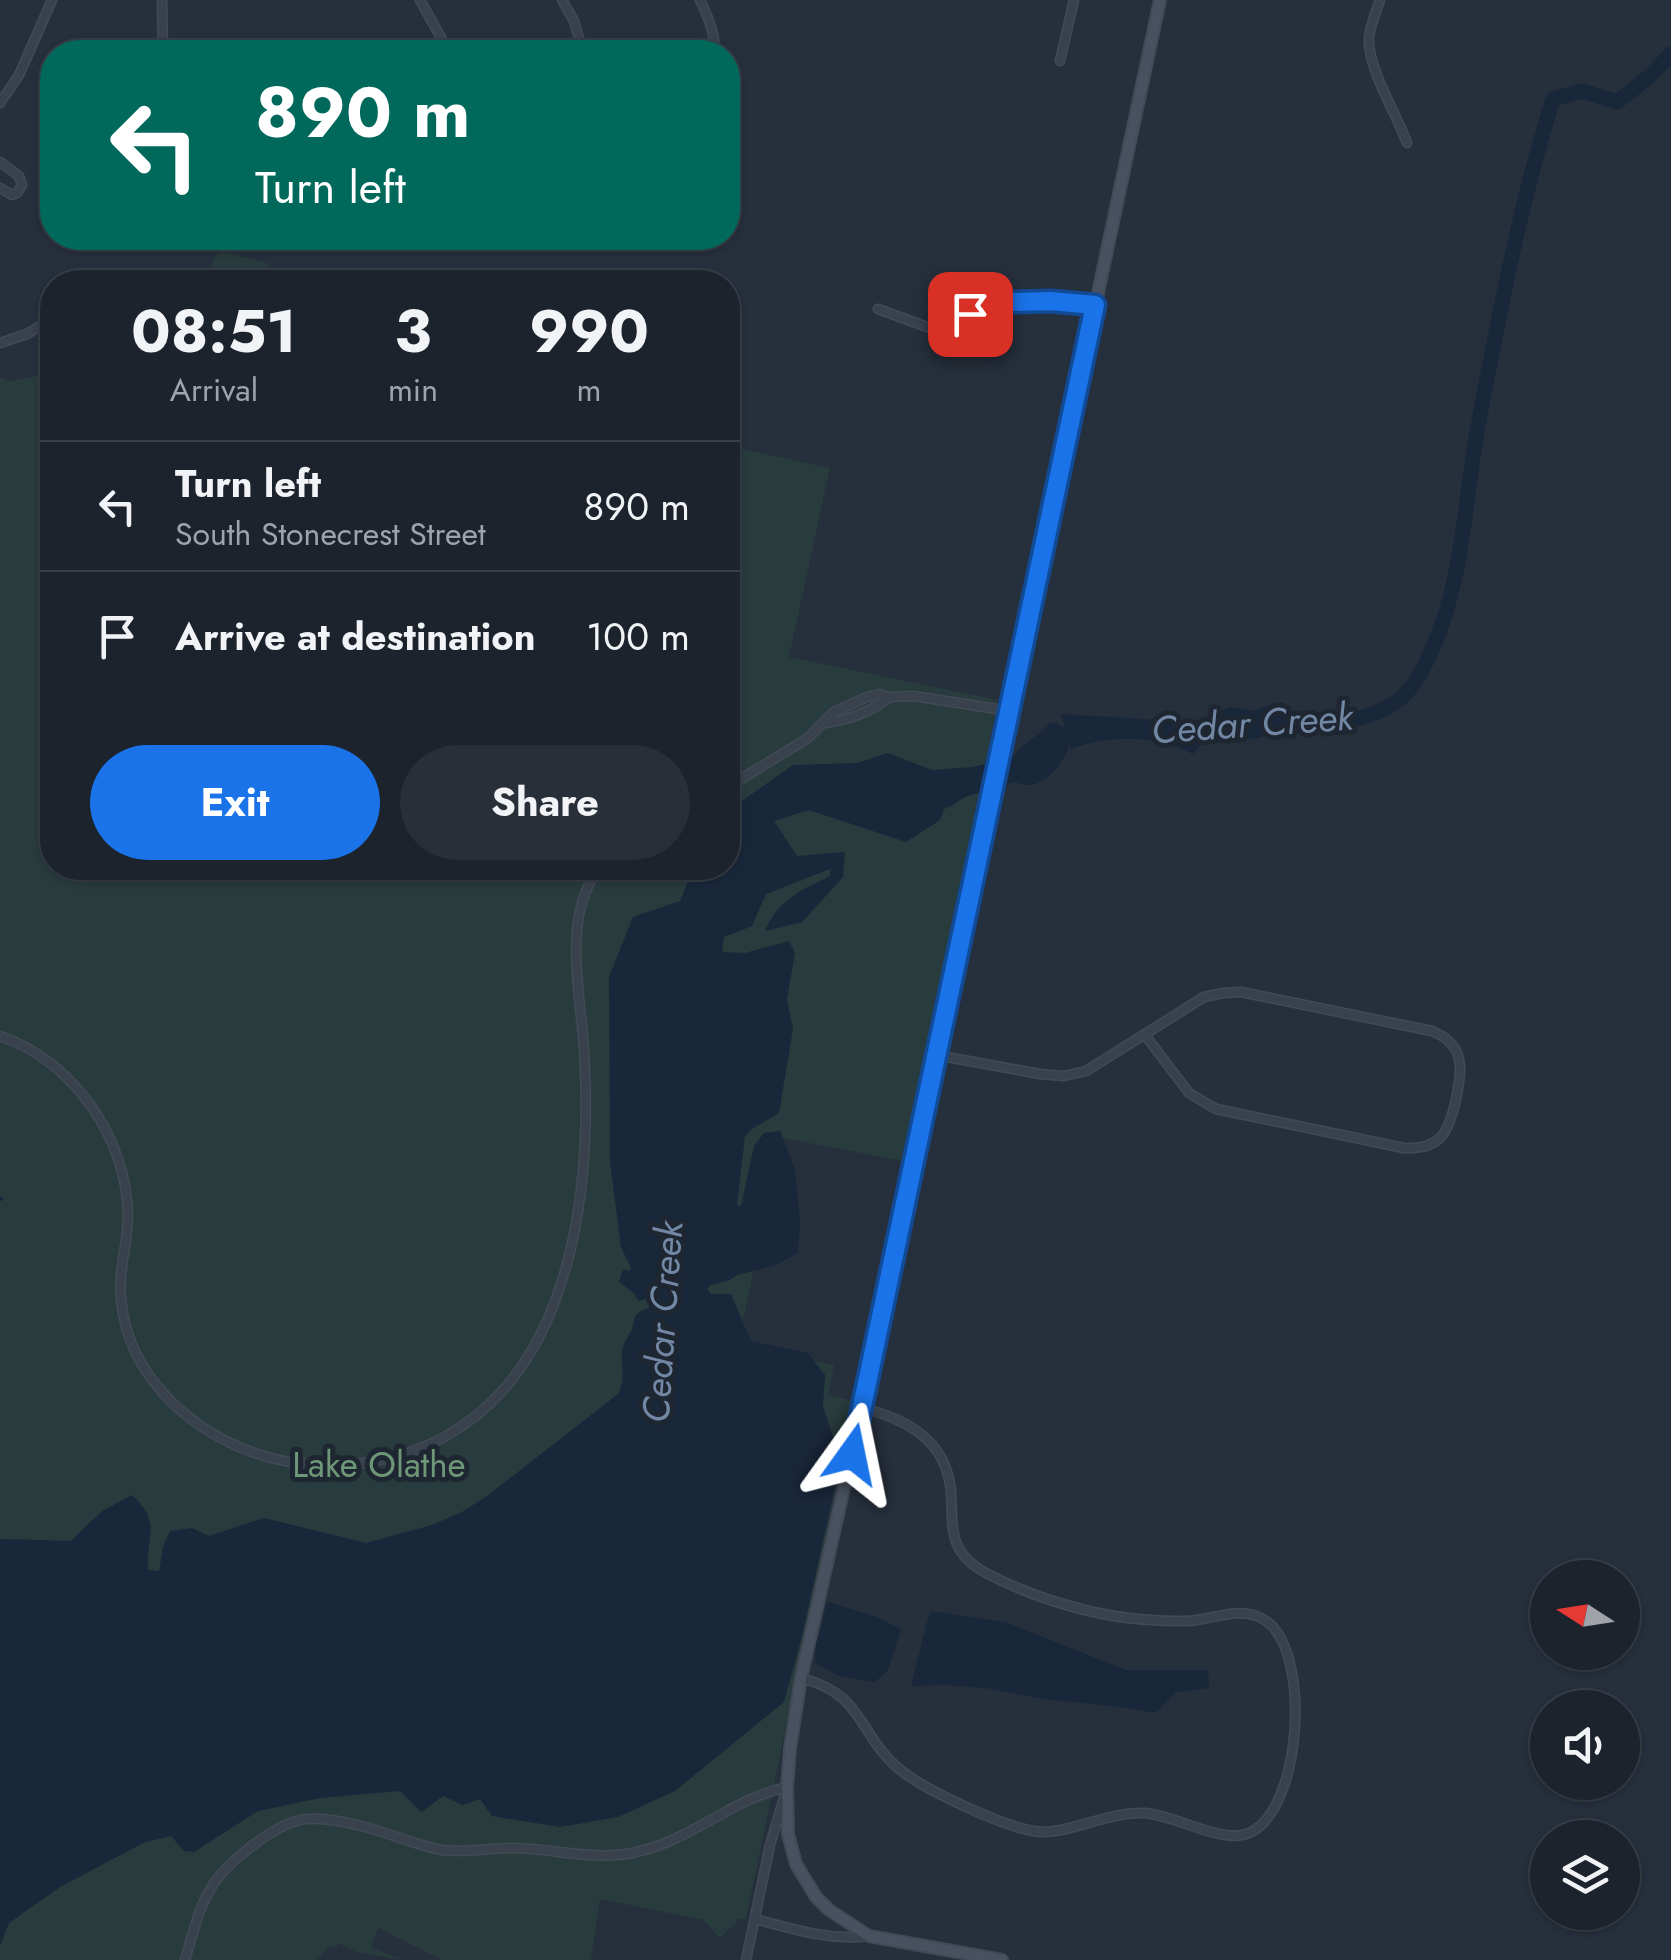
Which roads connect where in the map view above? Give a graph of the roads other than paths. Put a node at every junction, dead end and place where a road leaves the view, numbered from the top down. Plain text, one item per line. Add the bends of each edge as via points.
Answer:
1 (52, 0) edge
2 (162, 0) edge
3 (420, 0) edge
4 (562, 0) edge
5 (700, 0) edge
6 (1074, 0) edge
7 (1160, 0) edge
8 (1380, 0) edge
9 (163, 40) edge
10 (443, 40) edge
11 (579, 40) edge
12 (715, 40) edge
13 (1060, 61) dead end
14 (0, 103) edge
15 (1407, 142) dead end
16 (0, 162) edge
17 (0, 188) edge
18 (1095, 305) junction
19 (878, 309) dead end
20 (40, 326) edge
21 (0, 343) edge
22 (1009, 711) junction
23 (740, 780) edge
24 (592, 880) edge
25 (1146, 1035) junction
26 (0, 1036) edge
27 (936, 1055) junction
28 (862, 1408) junction
29 (802, 1678) junction
30 (787, 1787) junction
31 (754, 1919) junction
32 (870, 1936) junction
33 (185, 1960) edge
34 (746, 1960) edge
35 (1002, 1960) edge

1 - 14 street
2 - 9 street
3 - 10 street
4 - 11 street
5 - 12 street
6 - 13 street
7 - 18 street
8 - 15 street via 1369,44
16 - 17 street via 22,186 12,195
18 - 19 street via 1012,302 927,327
18 - 22 street
20 - 21 street
22 - 23 street via 889,697 825,723
22 - 27 street
24 - 26 street via 579,918 577,958 585,1146 557,1296 531,1353 495,1400 460,1428 396,1456 339,1466 282,1461 208,1432 172,1402 132,1348 125,1322 120,1293 128,1210 110,1138 56,1067
25 - 25 street via 1189,1093 1216,1109 1419,1149 1451,1122 1461,1072 1458,1053 1440,1034 1241,992 1204,998
25 - 27 street via 1086,1072 1064,1076
27 - 28 street
28 - 29 street
28 - 29 street via 910,1426 937,1452 949,1479 953,1534 965,1557 983,1571 1034,1594 1113,1616 1184,1621 1242,1613 1270,1623 1292,1672 1288,1773 1272,1813 1246,1835 1135,1813 1032,1831 915,1780 881,1750 844,1698
29 - 30 street
30 - 31 street
30 - 32 street via 789,1841 804,1880 829,1910
30 - 33 street via 674,1840 616,1855 456,1851 358,1825 313,1818 287,1823 210,1889
31 - 32 street via 831,1938
31 - 34 street
32 - 35 street

